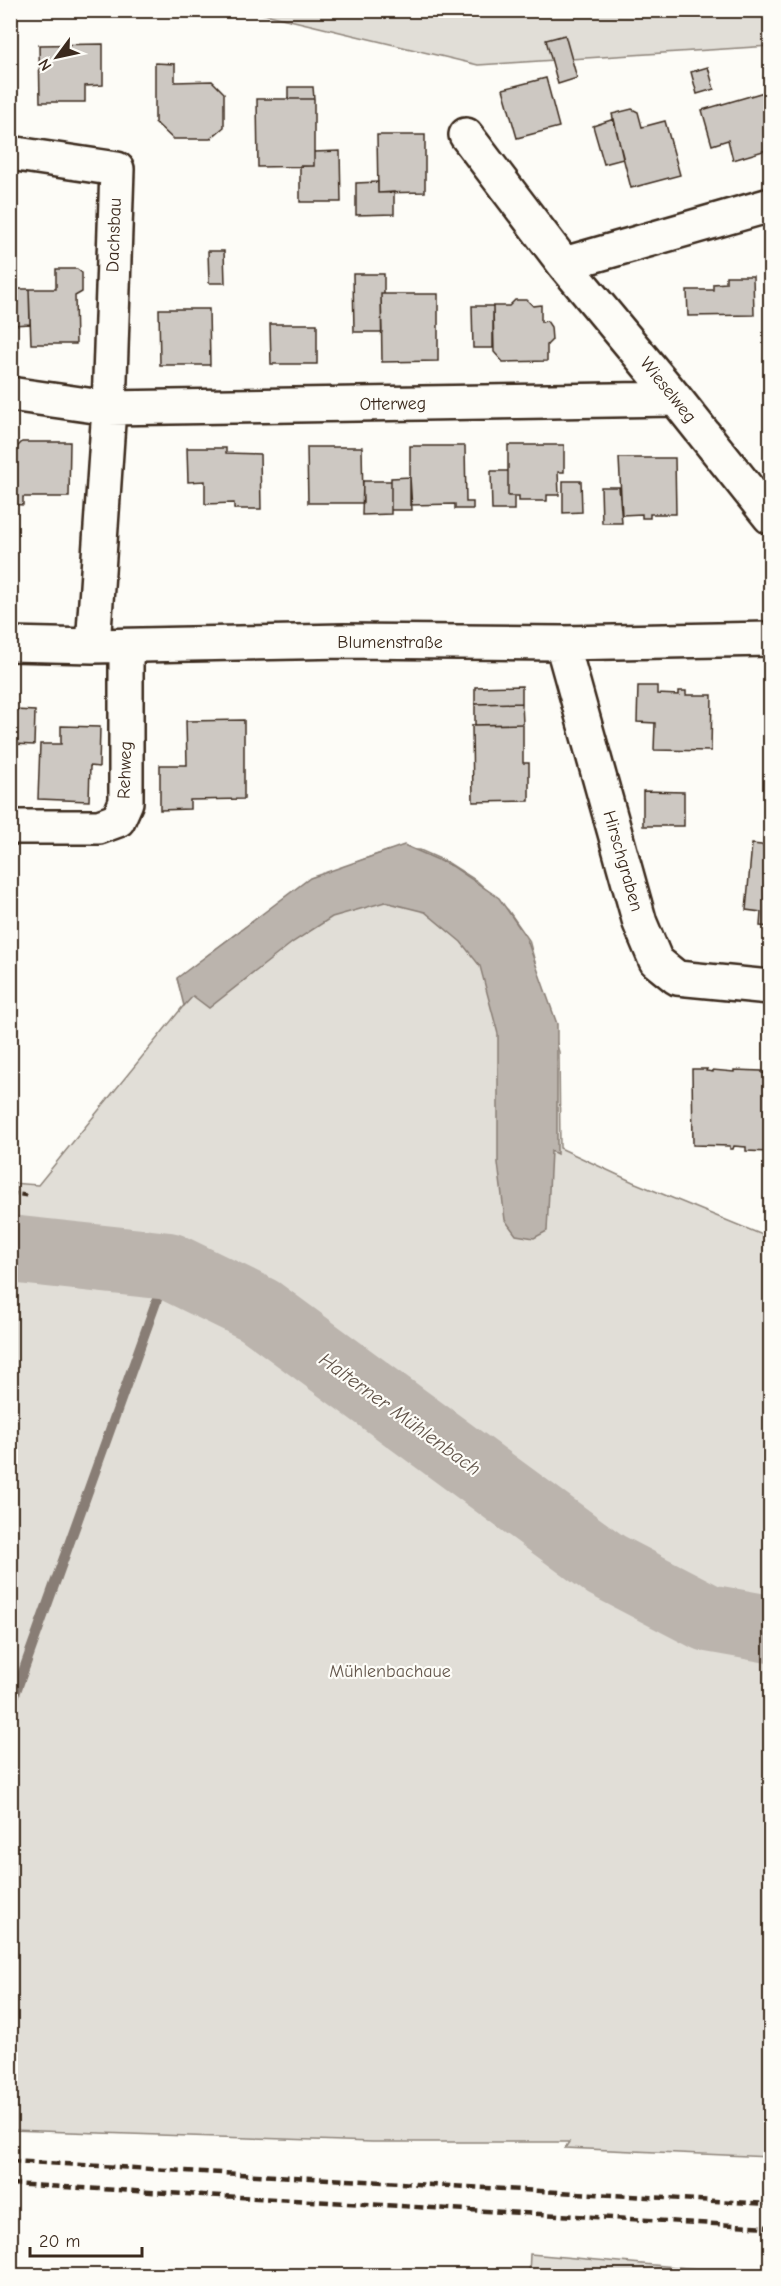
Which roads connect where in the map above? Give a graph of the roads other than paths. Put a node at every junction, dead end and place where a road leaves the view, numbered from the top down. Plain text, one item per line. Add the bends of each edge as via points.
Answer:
1 (466, 135) dead end
2 (10, 153) edge
3 (771, 205) edge
4 (564, 264) junction
5 (10, 394) edge
6 (676, 399) junction
7 (109, 408) junction
8 (771, 517) edge
9 (771, 639) edge
10 (10, 644) edge
11 (562, 644) junction
12 (93, 646) junction
13 (126, 646) junction
14 (10, 827) edge
15 (771, 987) edge

1 - 4 street, Wieselweg
2 - 7 street, Dachsbau via 117,169
3 - 4 street
4 - 6 street, Wieselweg
5 - 7 street
6 - 7 street, Otterweg
6 - 8 street, Wieselweg
7 - 12 street, Dachsbau
9 - 11 street, Blumenstraße
10 - 12 street, Blumenstraße
11 - 13 street, Blumenstraße via 344,641
11 - 15 street, Hirschgraben via 640,923 656,961 677,978
12 - 13 street, Blumenstraße
13 - 14 street, Rehweg via 126,802 118,820 99,827

